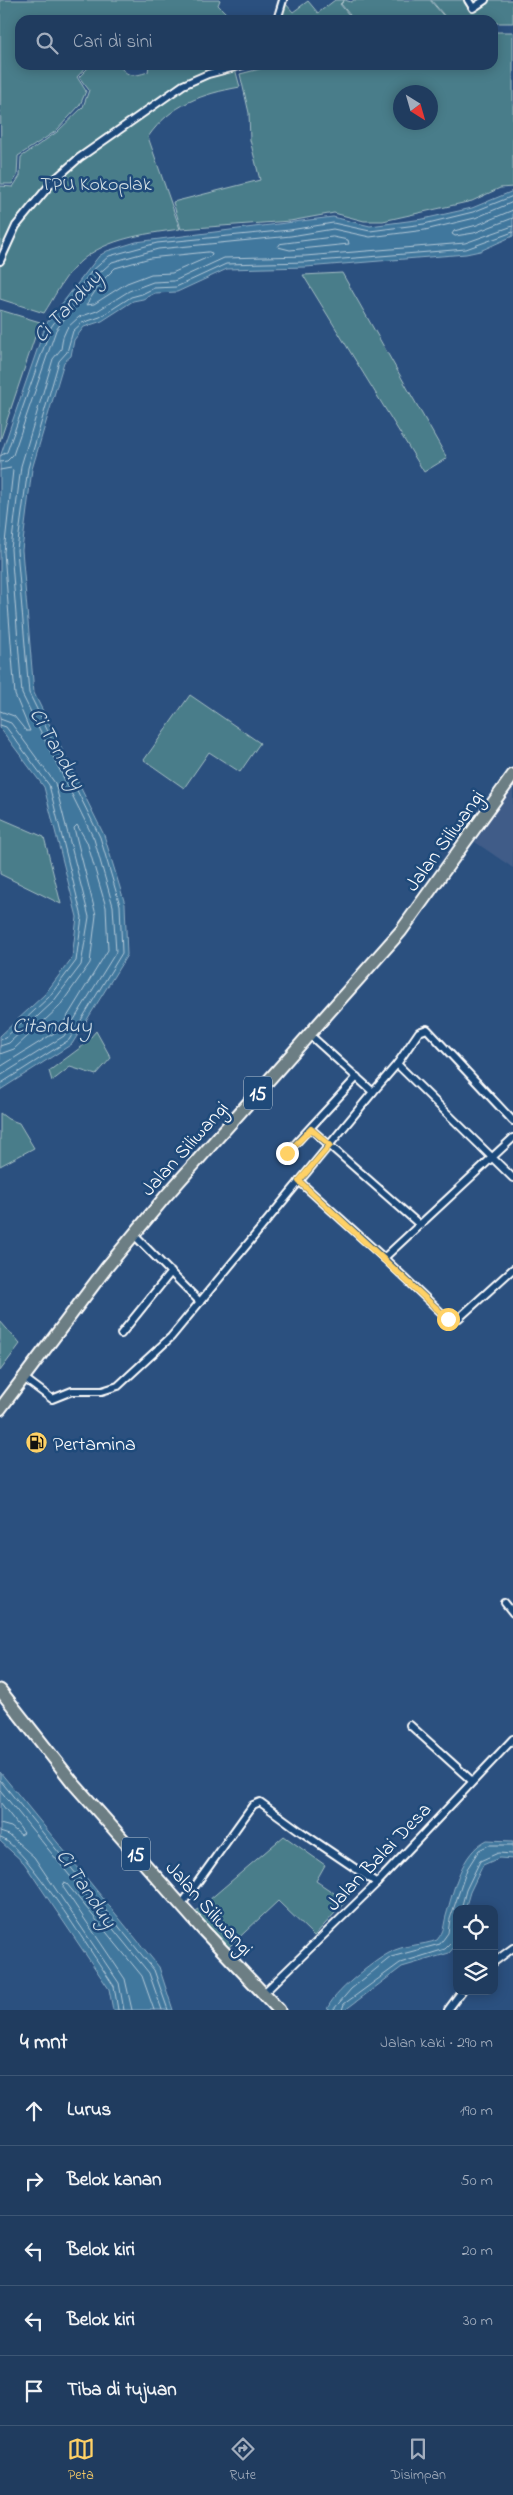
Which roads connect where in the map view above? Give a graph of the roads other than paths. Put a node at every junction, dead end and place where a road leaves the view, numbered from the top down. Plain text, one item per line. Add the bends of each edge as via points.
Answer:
1 (283, 0) edge
2 (468, 0) edge
3 (485, 0) edge
4 (278, 15) edge
5 (225, 70) edge
6 (0, 261) edge
7 (513, 775) edge
8 (310, 1035) junction
9 (397, 1064) junction
10 (357, 1077) junction
11 (373, 1092) junction
12 (513, 1121) edge
13 (311, 1129) junction
14 (513, 1138) edge
15 (330, 1145) junction
16 (287, 1153) dead end
17 (494, 1158) junction
18 (513, 1178) edge
19 (299, 1181) junction
20 (420, 1224) junction
21 (134, 1235) junction
22 (384, 1258) junction
23 (513, 1269) edge
24 (171, 1272) junction
25 (200, 1302) junction
26 (121, 1334) dead end
27 (24, 1378) junction
28 (0, 1409) edge
29 (505, 1603) dead end
30 (513, 1613) edge
31 (0, 1690) edge
32 (410, 1725) dead end
33 (513, 1739) edge
34 (472, 1780) junction
35 (378, 1882) junction
36 (182, 1904) junction
37 (513, 1948) edge
38 (498, 1959) edge
39 (264, 1993) junction
40 (459, 1995) edge
41 (280, 2010) edge
42 (448, 2010) edge

1 - 4 street
2 - 3 street via 473,8
5 - 6 street via 183,85 79,158 53,182 16,226
7 - 8 highway, Jalan Siliwangi / 15 via 401,931
8 - 10 street
8 - 21 highway, Jalan Siliwangi / 15
9 - 11 street
9 - 12 street via 419,1032 427,1029
9 - 17 street
10 - 11 street
10 - 13 street
11 - 15 street
13 - 15 street
13 - 16 street
14 - 17 street
15 - 19 street
15 - 20 street
17 - 18 street
17 - 20 street
19 - 22 street
19 - 25 street
20 - 22 street
21 - 24 street
21 - 27 highway, Jalan Siliwangi / 15
22 - 23 street via 448,1319 454,1320
24 - 25 street
24 - 26 street
25 - 27 street via 171,1337 112,1389 78,1390 52,1399
27 - 28 highway, Jalan Siliwangi / 15
29 - 30 street
31 - 36 highway, Jalan Siliwangi / 15 via 74,1784
32 - 34 street
33 - 34 street, Jalan Balai Desa
34 - 35 street, Jalan Balai Desa
35 - 36 street via 260,1802 253,1805
35 - 39 street, Jalan Balai Desa
36 - 39 highway, Jalan Siliwangi / 15
37 - 38 street
39 - 41 highway, Jalan Siliwangi / 15
40 - 42 street

